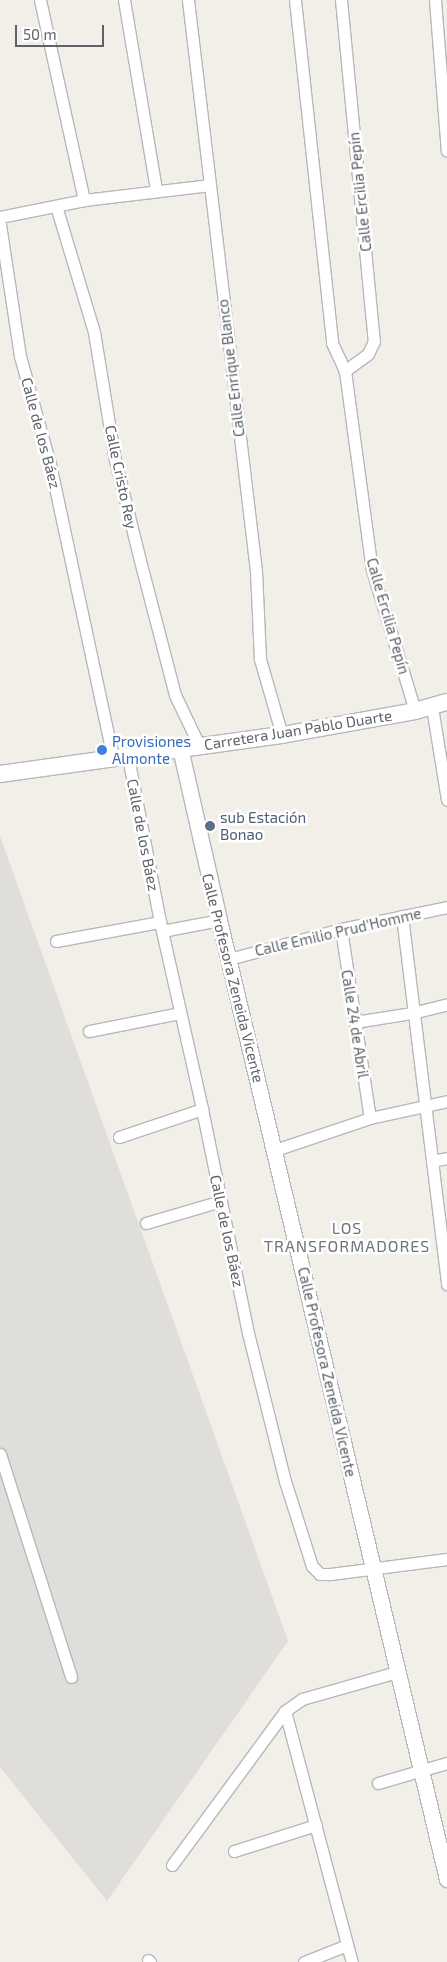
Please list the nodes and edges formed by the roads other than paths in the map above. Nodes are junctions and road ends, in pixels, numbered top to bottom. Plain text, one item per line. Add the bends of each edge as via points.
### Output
1 (40, 0) edge
2 (124, 0) edge
3 (188, 0) edge
4 (295, 0) edge
5 (340, 0) edge
6 (436, 0) edge
7 (447, 151) edge
8 (210, 184) junction
9 (156, 190) junction
10 (84, 200) junction
11 (56, 206) junction
12 (0, 217) edge
13 (0, 224) edge
14 (345, 372) junction
15 (440, 705) edge
16 (415, 711) junction
17 (282, 735) junction
18 (199, 745) junction
19 (180, 748) junction
20 (121, 758) junction
21 (0, 772) edge
22 (446, 792) edge
23 (447, 907) edge
24 (402, 916) junction
25 (219, 920) junction
26 (161, 927) junction
27 (341, 929) junction
28 (56, 941) dead end
29 (228, 959) junction
30 (447, 1004) edge
31 (180, 1013) junction
32 (412, 1013) junction
33 (354, 1022) junction
34 (88, 1031) dead end
35 (447, 1101) edge
36 (424, 1106) junction
37 (202, 1109) junction
38 (370, 1118) junction
39 (119, 1137) dead end
40 (275, 1150) junction
41 (447, 1158) edge
42 (432, 1161) junction
43 (221, 1201) junction
44 (146, 1223) dead end
45 (447, 1278) edge
46 (0, 1454) edge
47 (447, 1559) edge
48 (374, 1570) junction
49 (397, 1672) junction
50 (71, 1677) dead end
51 (285, 1711) junction
52 (447, 1763) edge
53 (420, 1770) junction
54 (378, 1783) dead end
55 (316, 1825) junction
56 (234, 1851) dead end
57 (172, 1865) dead end
58 (447, 1879) edge
59 (347, 1945) junction
60 (304, 1962) edge
61 (352, 1962) edge

1 - 10 street
2 - 9 street
3 - 8 street, Calle Enrique Blanco
4 - 14 street, Calle Ercilia Pepín via 332,344
5 - 14 street, Calle Ercilia Pepín via 374,341 368,354
6 - 7 street
8 - 9 street
8 - 17 street, Calle Enrique Blanco via 256,571 260,659
9 - 10 street
10 - 11 street
11 - 12 street
11 - 18 street, Calle Cristo Rey via 94,332 115,460 143,572 176,695
13 - 20 street, Calle de los Báez via 20,356 50,464
14 - 16 street, Calle Ercilia Pepín via 372,570
15 - 16 main road, Carretera Juan Pablo Duarte
15 - 22 street
16 - 17 main road, Carretera Juan Pablo Duarte
17 - 18 main road, Carretera Juan Pablo Duarte
18 - 19 main road, Carretera Juan Pablo Duarte
19 - 20 main road, Carretera Juan Pablo Duarte
19 - 25 street, Calle Profesora Zeneida Vicente
20 - 21 main road, Carretera Juan Pablo Duarte
20 - 26 street, Calle de los Báez
23 - 24 street, Calle Emilio Prud'Homme
24 - 27 street, Calle Emilio Prud'Homme
24 - 32 street
25 - 26 street
25 - 29 street, Calle Profesora Zeneida Vicente
26 - 28 street
26 - 31 street, Calle de los Báez
27 - 29 street, Calle Emilio Prud'Homme
27 - 33 street, Calle 24 de Abril
29 - 40 street, Calle Profesora Zeneida Vicente
30 - 32 street
31 - 34 street
31 - 37 street, Calle de los Báez
32 - 33 street
32 - 36 street
33 - 38 street, Calle 24 de Abril
35 - 36 street
36 - 38 street
36 - 42 street
37 - 39 street
37 - 43 street, Calle de los Báez
38 - 40 street
40 - 48 street, Calle Profesora Zeneida Vicente
41 - 42 street
42 - 45 street
43 - 44 street
43 - 48 street, Calle de los Báez via 285,1481 312,1566 320,1574
46 - 50 street
47 - 48 street, Calle de los Báez
48 - 49 street, Calle Profesora Zeneida Vicente
49 - 51 street via 302,1699
49 - 53 street, Calle Profesora Zeneida Vicente
51 - 55 street
51 - 57 street
52 - 53 street
53 - 54 street
53 - 58 street, Calle Profesora Zeneida Vicente
55 - 56 street
55 - 59 street
59 - 60 street
59 - 61 street

